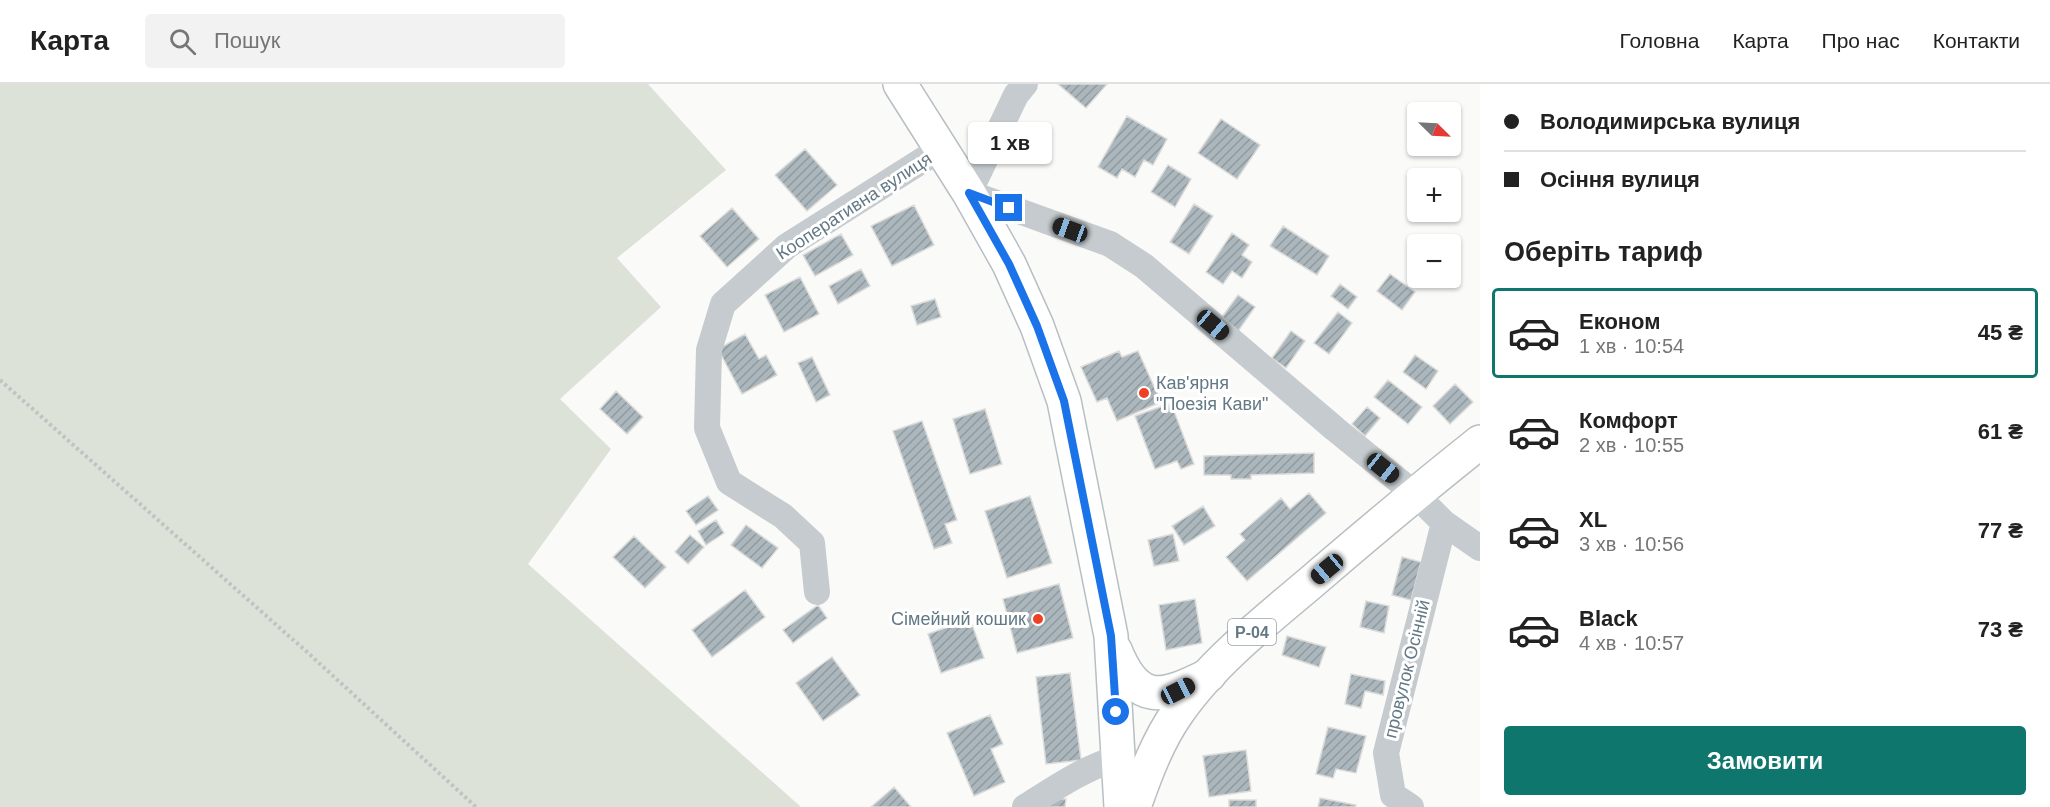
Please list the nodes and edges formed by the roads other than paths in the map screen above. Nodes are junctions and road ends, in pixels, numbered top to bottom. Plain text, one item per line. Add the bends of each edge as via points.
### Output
1 (900, 84) edge
2 (1025, 84) edge
3 (942, 148) junction
4 (969, 193) junction
5 (1480, 442) edge
6 (1415, 494) junction
7 (1444, 523) junction
8 (1480, 548) edge
9 (817, 592) dead end
10 (1112, 643) junction
11 (1209, 675) junction
12 (1118, 758) junction
13 (1025, 807) edge
14 (1121, 807) edge
15 (1134, 807) edge
16 (1411, 807) edge

1 - 3 street
2 - 4 street
3 - 4 street
3 - 9 street, Кооперативна вулиця via 787,246 723,304 709,350 706,428 729,482 783,516 812,543
4 - 6 street via 1110,244 1143,266
4 - 10 street via 1009,264 1064,401
5 - 6 street, Р-04
6 - 7 street
6 - 11 street, Р-04 via 1256,629
7 - 8 street
7 - 16 street, провулок Осінній via 1386,753 1393,795
10 - 11 street via 1137,687 1157,694 1178,691
10 - 12 street
11 - 15 street, Р-04 via 1177,712 1147,769
12 - 13 street via 1065,781
12 - 14 street

